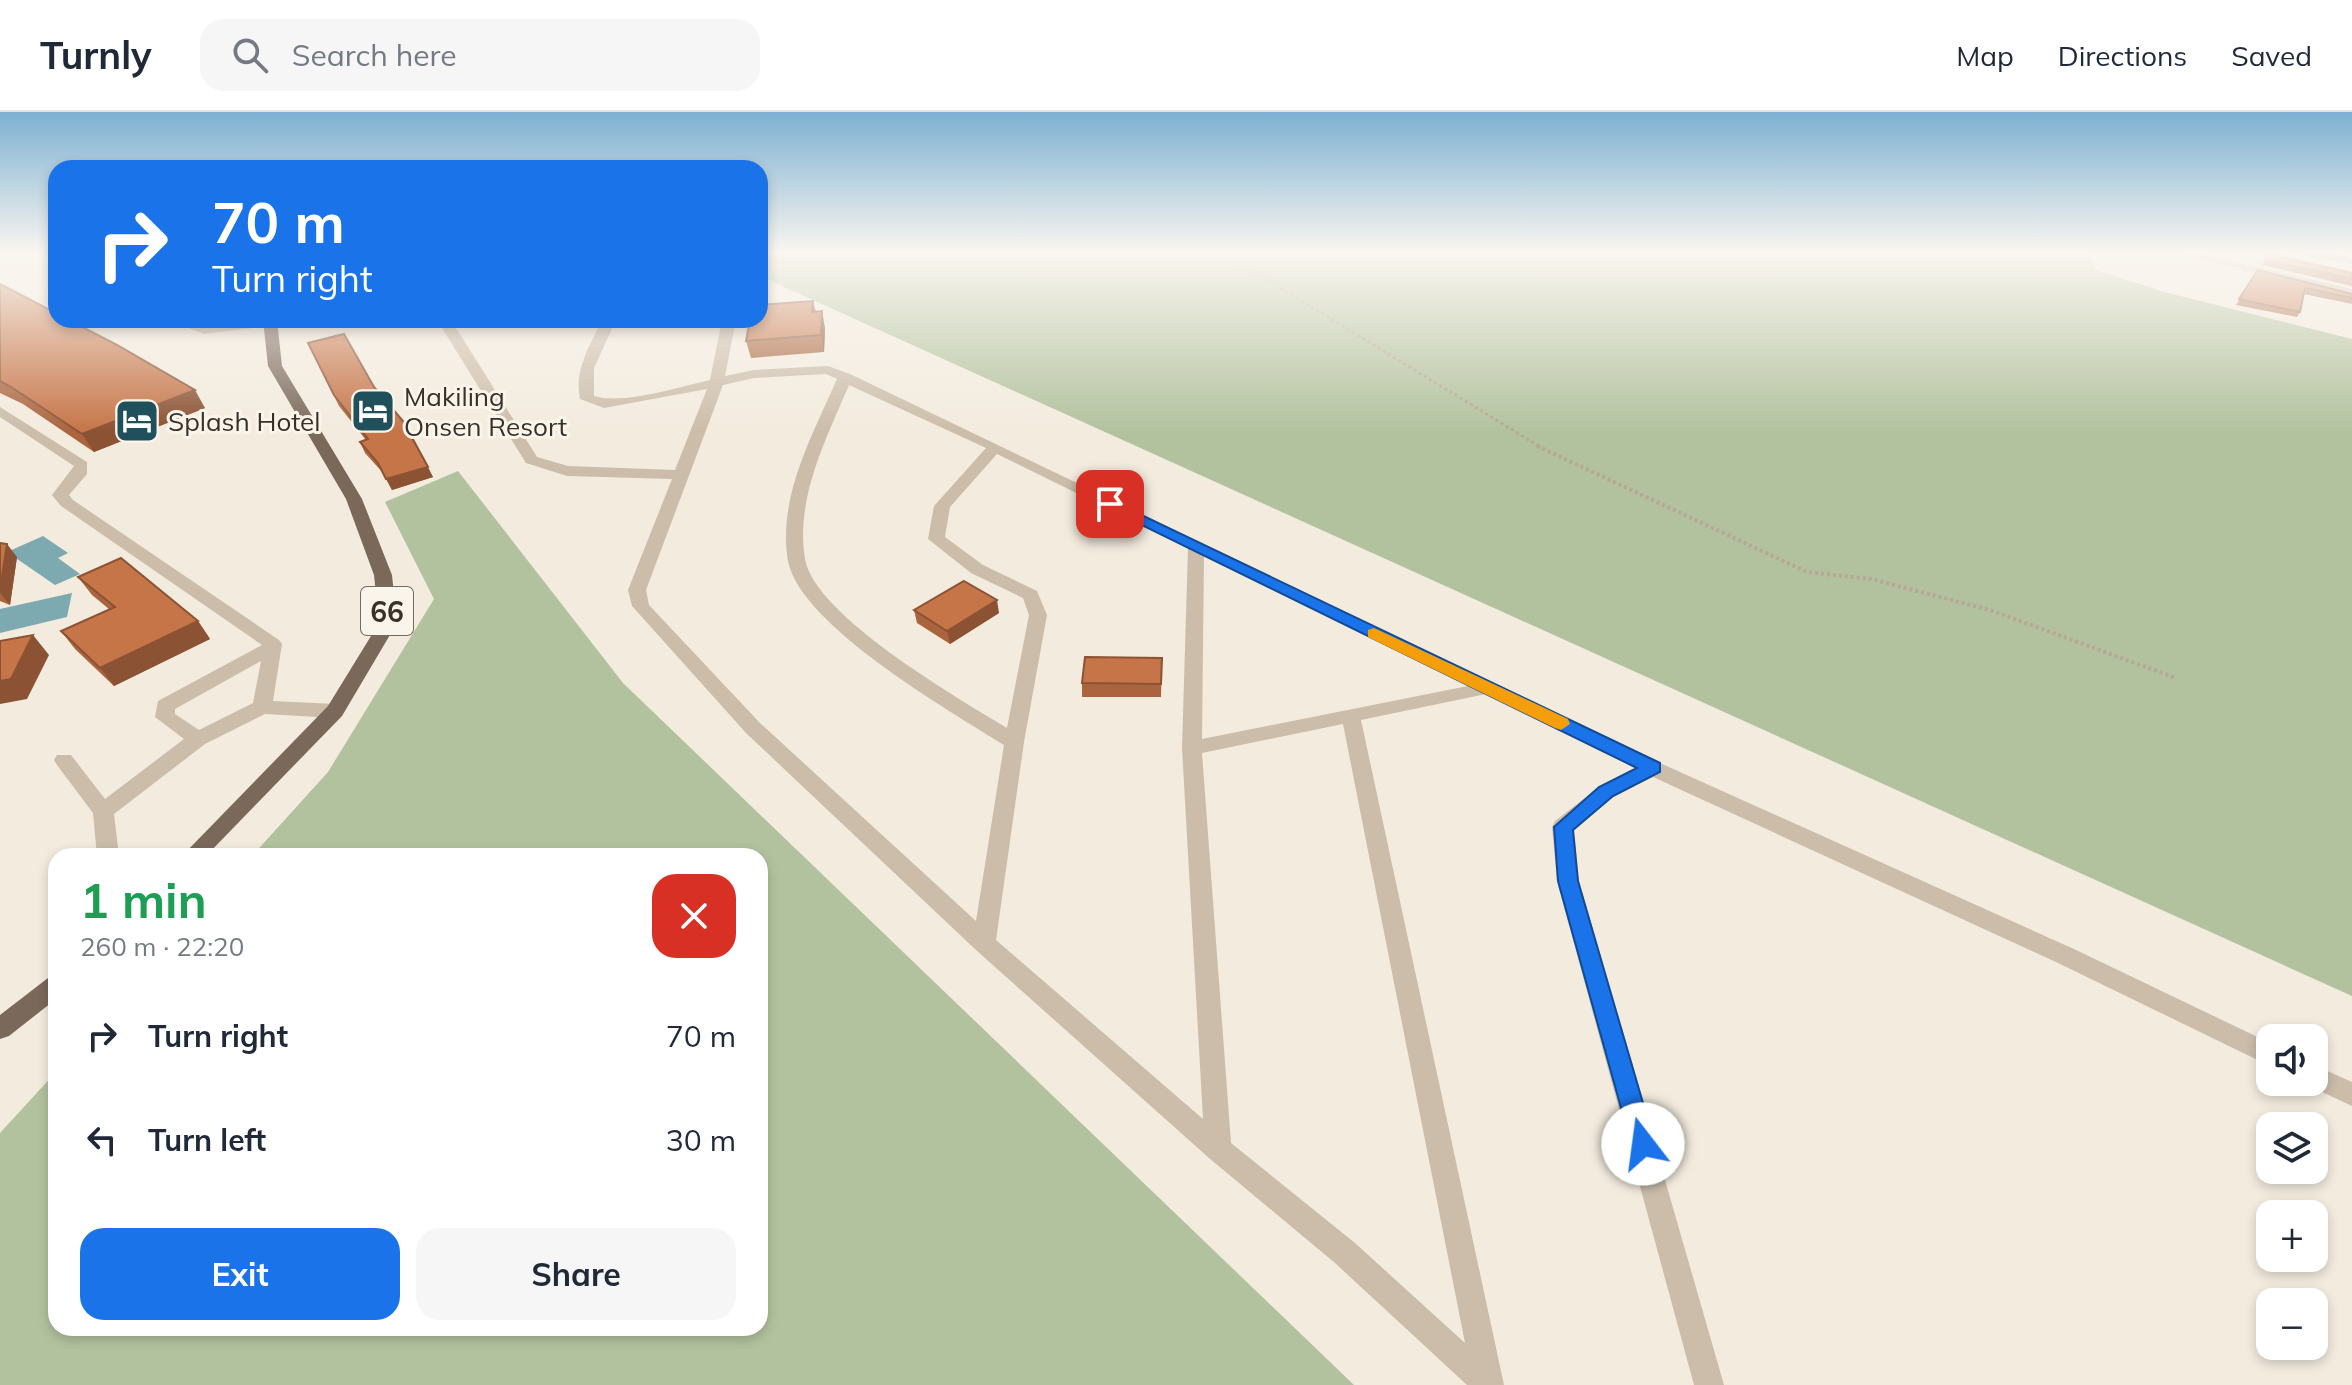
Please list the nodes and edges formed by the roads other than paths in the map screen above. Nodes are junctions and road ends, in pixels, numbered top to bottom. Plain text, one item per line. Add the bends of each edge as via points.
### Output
1 (198, 328) edge
2 (219, 328) edge
3 (271, 328) edge
4 (449, 328) edge
5 (605, 328) edge
6 (727, 328) edge
7 (845, 377) junction
8 (716, 384) junction
9 (0, 411) edge
10 (995, 447) junction
11 (682, 475) junction
12 (1196, 547) junction
13 (272, 647) junction
14 (1487, 688) junction
15 (262, 707) junction
16 (335, 711) junction
17 (1351, 717) junction
18 (198, 739) junction
19 (1014, 742) junction
20 (1192, 748) junction
21 (64, 760) dead end
22 (1653, 768) junction
23 (103, 811) junction
24 (107, 848) edge
25 (201, 848) edge
26 (984, 943) junction
27 (48, 991) edge
28 (0, 1029) edge
29 (2256, 1048) edge
30 (2328, 1083) edge
31 (2352, 1095) edge
32 (1218, 1149) junction
33 (1489, 1385) edge
34 (1709, 1385) edge

1 - 2 street
3 - 16 main road, 66 via 275,366 354,499 383,575 388,623
4 - 11 street via 531,460 567,471
5 - 8 street via 589,361 587,399 604,404
6 - 8 street
7 - 8 street via 828,370 754,374
7 - 10 street
7 - 19 street via 797,509 797,565 814,594 861,640
8 - 11 street
9 - 13 street via 82,465 60,495 67,503 261,633
10 - 12 street
10 - 19 street via 942,506 936,539 977,569 1031,595 1038,615
11 - 26 street via 637,590 641,606 753,728
12 - 14 street
12 - 20 street
13 - 15 street
13 - 18 street via 165,706 165,717
14 - 17 street
14 - 22 street
15 - 16 street
15 - 18 street
16 - 25 main road, 66
17 - 20 street
17 - 33 street
18 - 23 street
19 - 26 street
20 - 32 street
21 - 23 street
22 - 29 street
22 - 34 street via 1606,792 1563,827 1568,881
23 - 24 street
26 - 32 street
27 - 28 main road
30 - 31 street
32 - 33 street via 1345,1253

